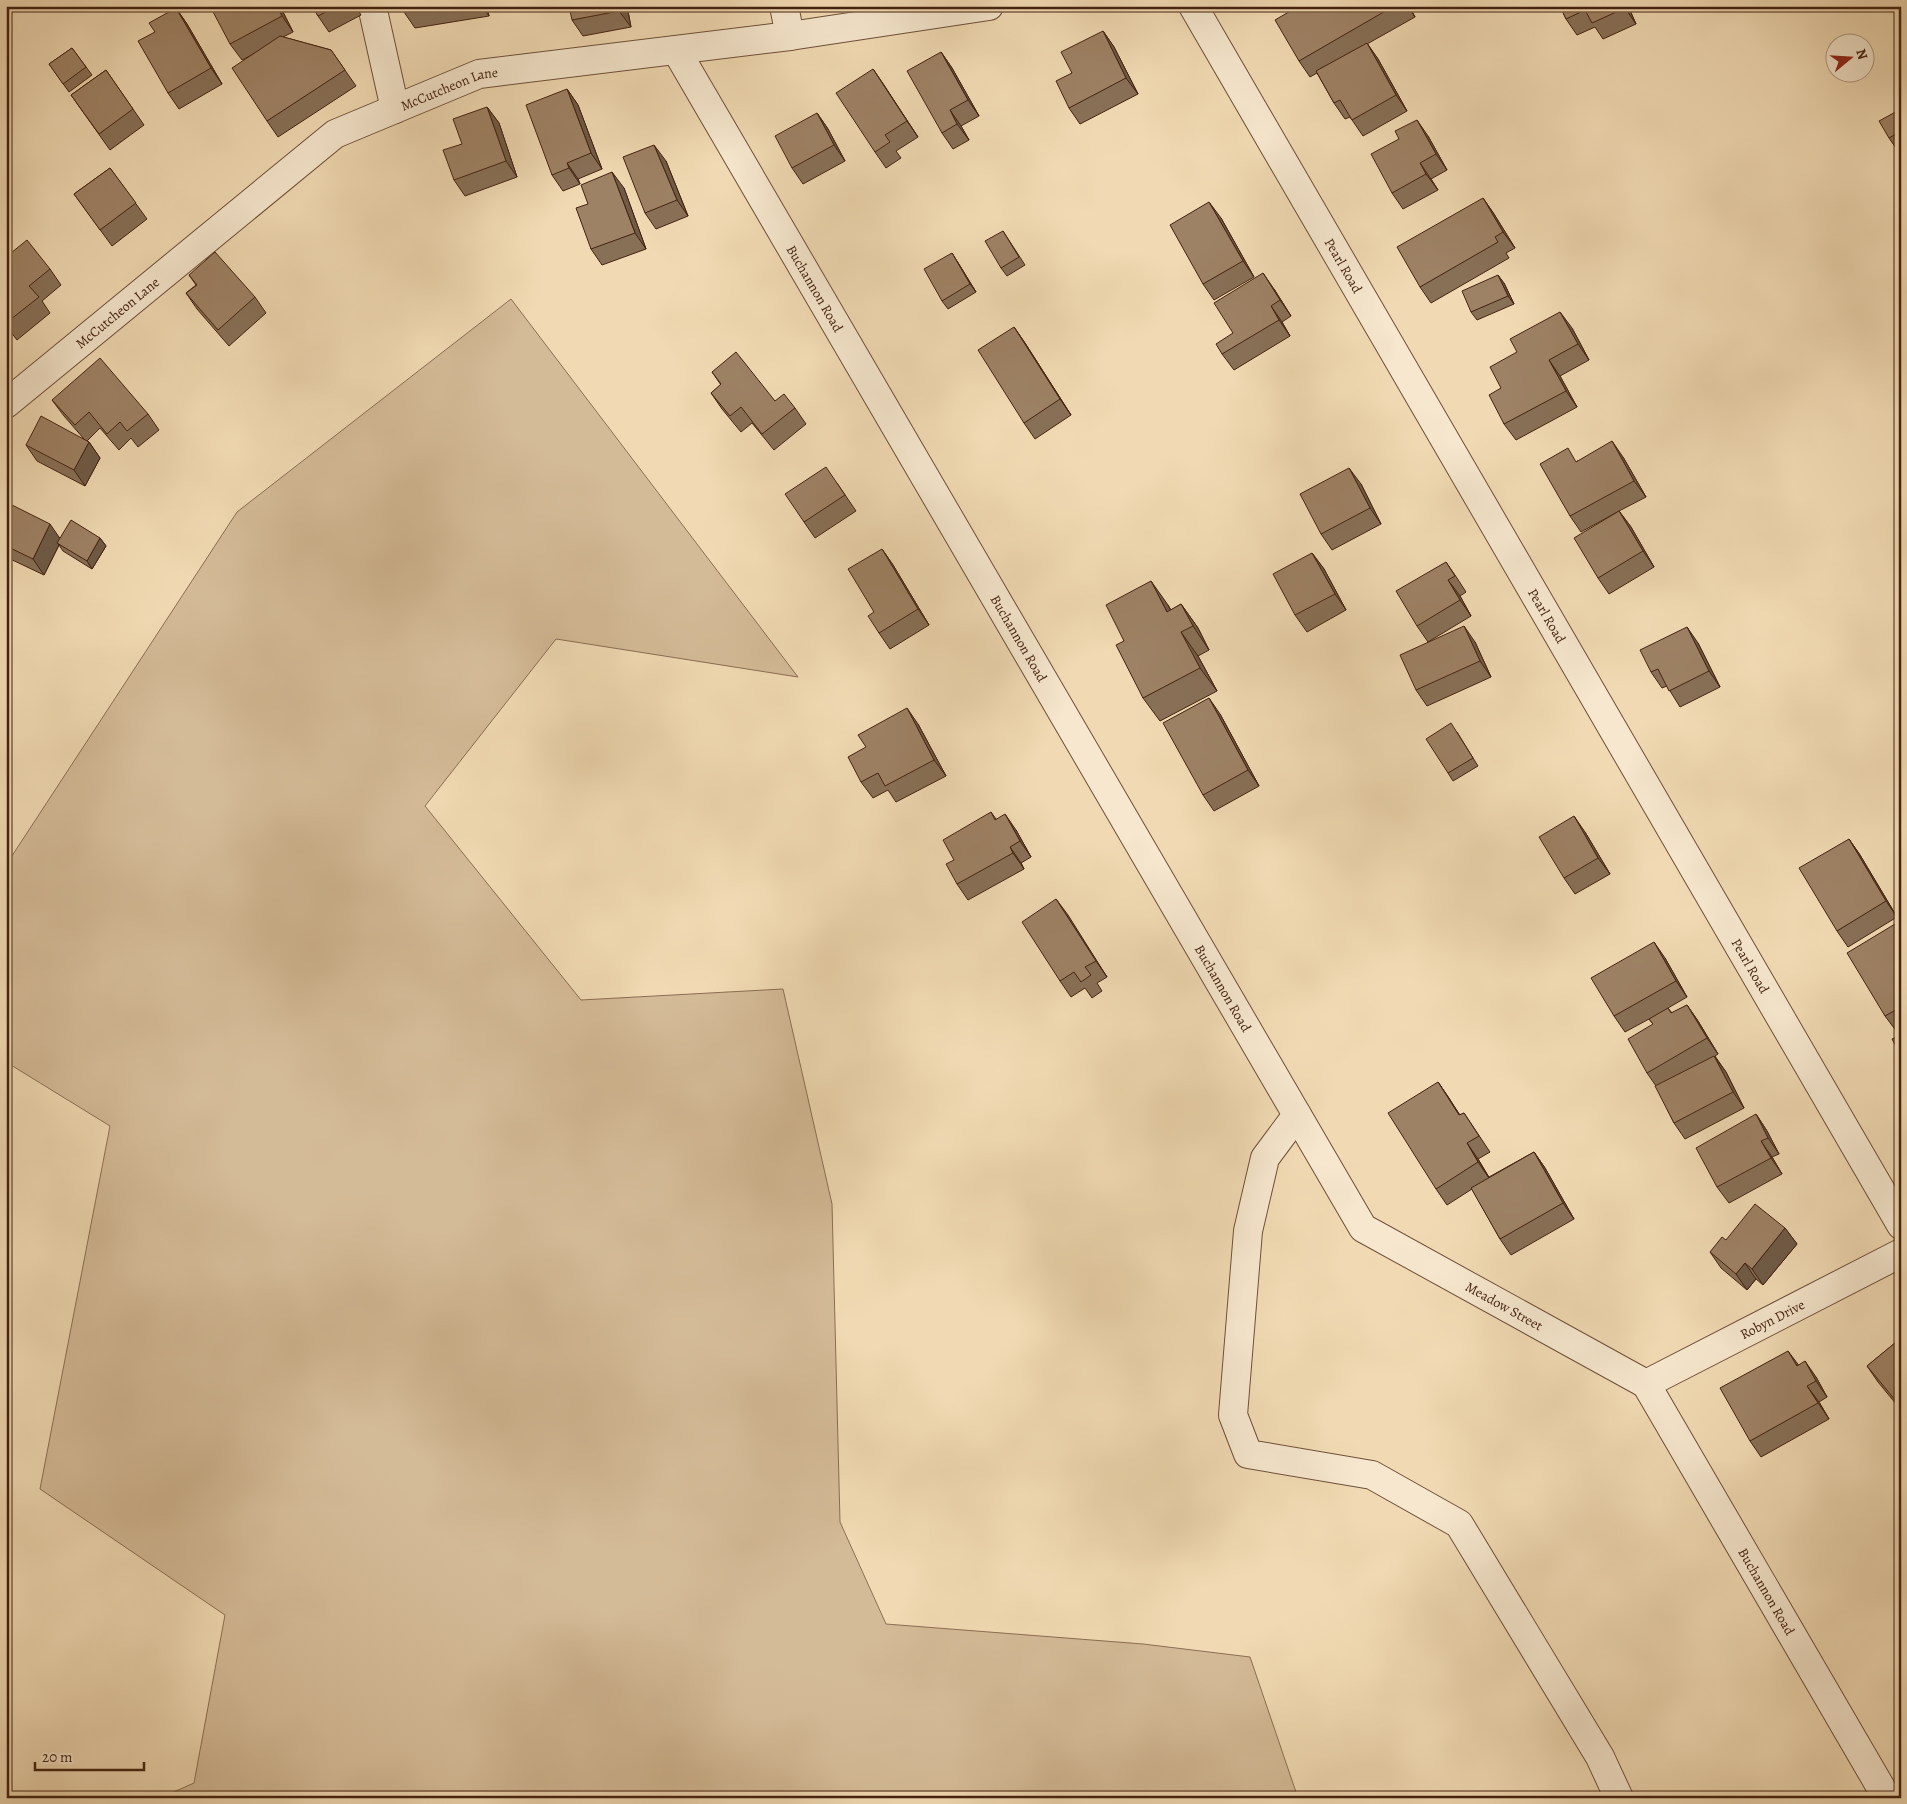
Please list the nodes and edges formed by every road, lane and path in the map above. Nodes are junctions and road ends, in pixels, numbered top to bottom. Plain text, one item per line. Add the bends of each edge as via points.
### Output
1 (372, 6) edge
2 (784, 6) edge
3 (989, 6) edge
4 (1193, 6) edge
5 (790, 36) junction
6 (676, 50) junction
7 (395, 109) junction
8 (6, 404) edge
9 (1297, 1115) junction
10 (1901, 1225) edge
11 (1363, 1228) joint
12 (1901, 1253) edge
13 (1646, 1384) junction
14 (1618, 1798) edge
15 (1887, 1798) edge

1 - 7 street
2 - 5 street
3 - 5 street, McCutcheon Lane
4 - 10 street, Pearl Road
5 - 6 street, McCutcheon Lane
6 - 7 street, McCutcheon Lane via 480,74
6 - 9 street, Buchannon Road
7 - 8 street, McCutcheon Lane via 335,134
9 - 11 street, Buchannon Road
9 - 14 street via 1265,1158 1248,1232 1233,1415 1248,1454 1372,1475 1459,1524 1595,1749
11 - 13 street, Meadow Street
12 - 13 street, Robyn Drive
13 - 15 street, Buchannon Road

